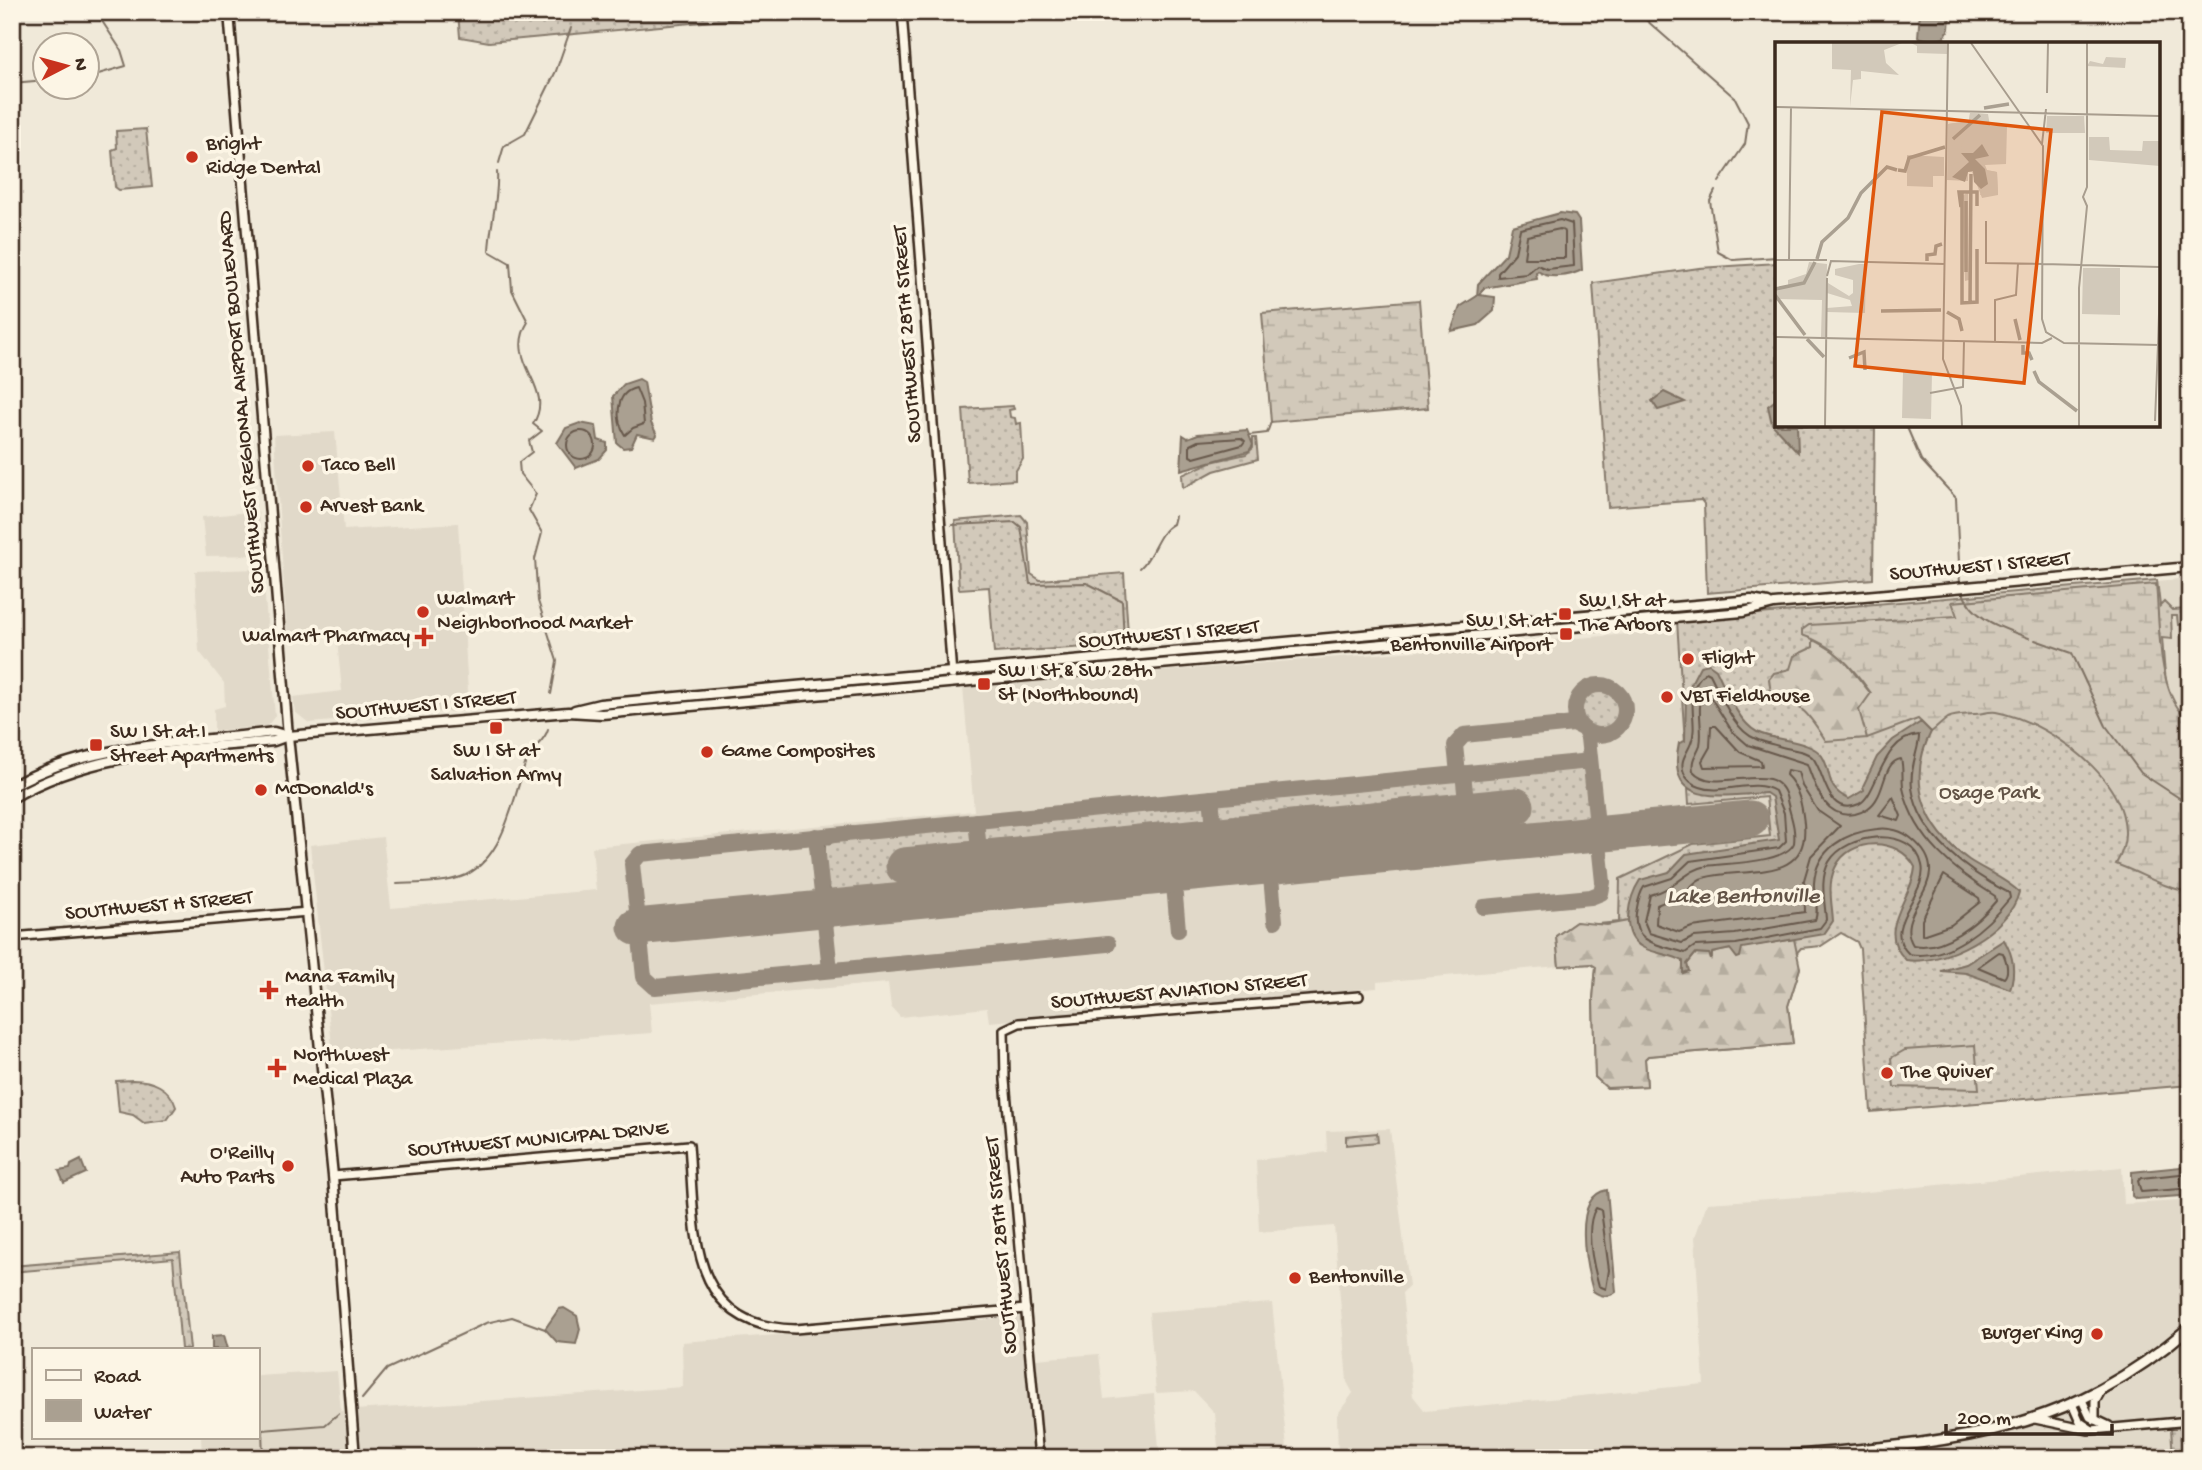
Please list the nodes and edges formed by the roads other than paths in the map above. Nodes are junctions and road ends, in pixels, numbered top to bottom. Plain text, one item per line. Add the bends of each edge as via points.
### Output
1 (229, 12) edge
2 (902, 12) edge
3 (2190, 567) edge
4 (952, 678) junction
5 (288, 736) junction
6 (12, 786) edge
7 (12, 798) edge
8 (308, 912) junction
9 (12, 937) edge
10 (1359, 996) dead end
11 (1003, 1030) joint
12 (333, 1176) junction
13 (1026, 1309) junction
14 (2190, 1326) edge
15 (2102, 1389) junction
16 (2082, 1400) junction
17 (2072, 1404) junction
18 (2035, 1419) junction
19 (2095, 1421) junction
20 (2190, 1422) edge
21 (2117, 1427) junction
22 (2092, 1430) junction
23 (355, 1458) edge
24 (1039, 1458) edge
25 (1766, 1458) edge

1 - 5 main road, SOUTHWEST REGIONAL AIRPORT BOULEVARD
2 - 4 street, SOUTHWEST 28TH STREET
3 - 4 main road, SOUTHWEST I STREET via 1774,604 1751,600
4 - 5 main road, SOUTHWEST I STREET via 602,715 568,712
5 - 6 main road, SOUTHWEST I STREET via 274,732 109,750 64,762
5 - 7 main road, SOUTHWEST I STREET via 91,764
5 - 8 main road, SOUTHWEST REGIONAL AIRPORT BOULEVARD
8 - 9 street, SOUTHWEST H STREET
8 - 12 main road, SOUTHWEST REGIONAL AIRPORT BOULEVARD
10 - 11 street, SOUTHWEST AVIATION STREET via 1019,1023
11 - 13 street, SOUTHWEST 28TH STREET
12 - 13 street, SOUTHWEST MUNICIPAL DRIVE via 690,1145 700,1263 716,1294 749,1321 795,1329
12 - 23 main road, SOUTHWEST REGIONAL AIRPORT BOULEVARD
13 - 24 street, SOUTHWEST 28TH STREET
14 - 15 main road via 2154,1357
15 - 16 main road
15 - 19 street via 2095,1401
16 - 17 main road
16 - 19 street
17 - 18 main road
17 - 22 street via 2080,1422
18 - 22 street
18 - 25 main road via 1953,1440
19 - 21 street
20 - 21 street
21 - 22 street

